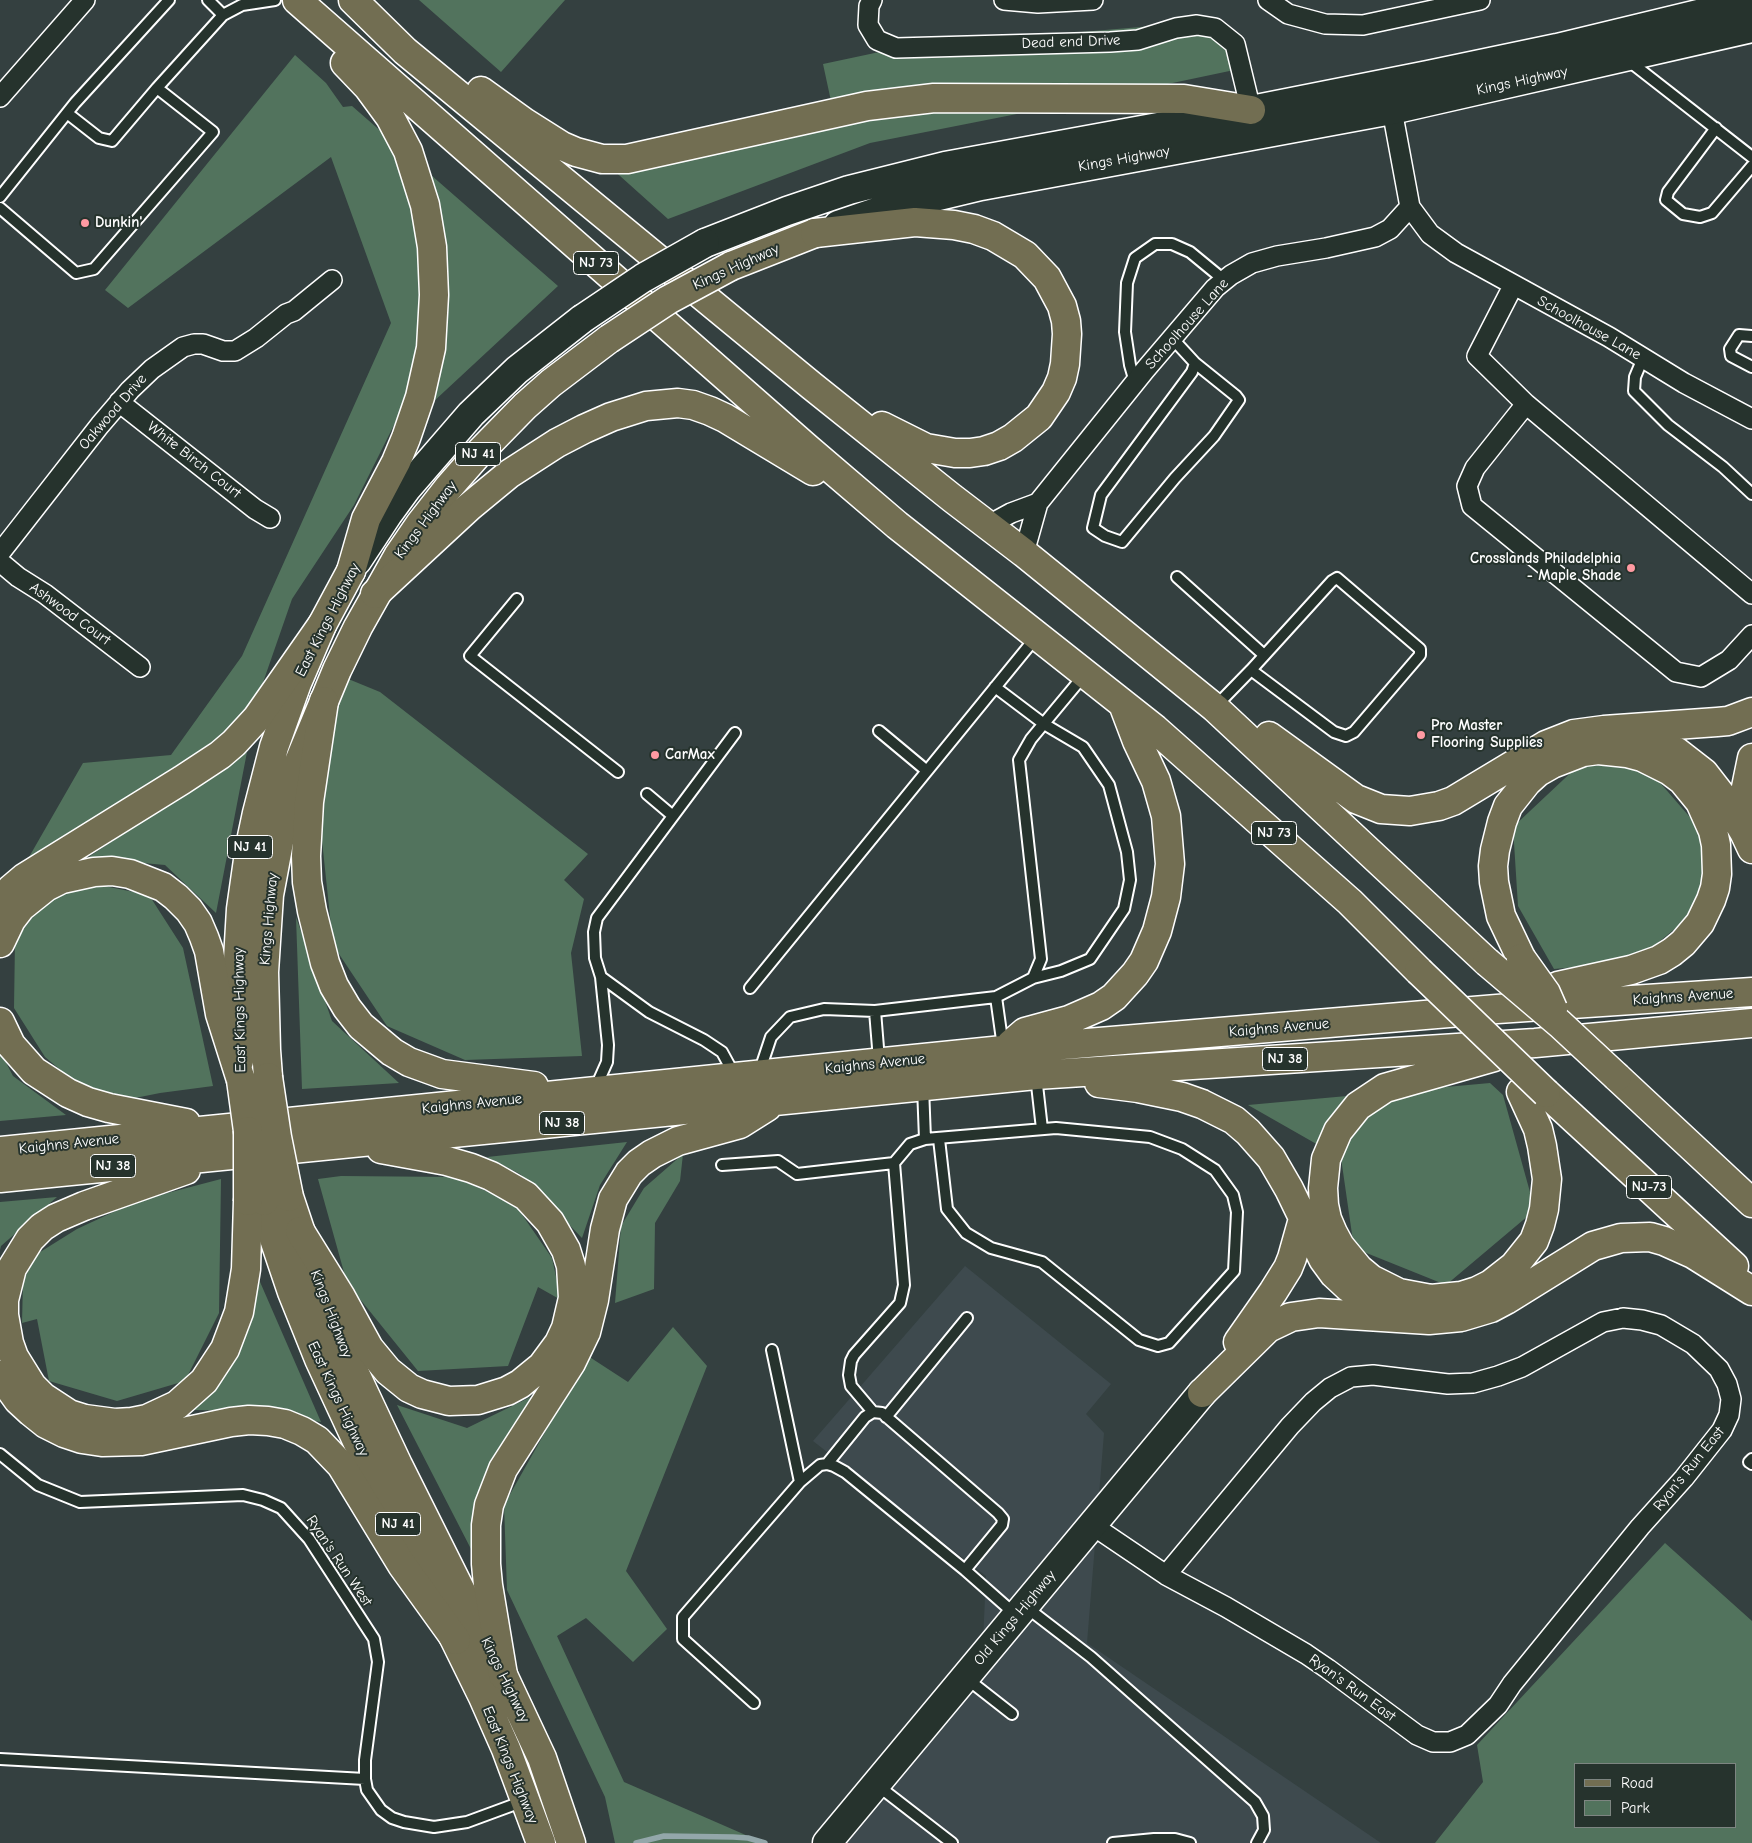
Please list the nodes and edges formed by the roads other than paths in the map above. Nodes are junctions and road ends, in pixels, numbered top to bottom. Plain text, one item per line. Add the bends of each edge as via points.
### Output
1 (85, 0) edge
2 (169, 0) edge
3 (208, 0) edge
4 (275, 0) edge
5 (297, 0) edge
6 (872, 0) edge
7 (1004, 0) edge
8 (1094, 0) edge
9 (1268, 0) edge
10 (1480, 0) edge
11 (1752, 1) edge
12 (360, 3) edge
13 (1707, 6) edge
14 (223, 16) junction
15 (1752, 28) edge
16 (1625, 58) junction
17 (157, 88) junction
18 (0, 97) edge
19 (1251, 110) junction
20 (1392, 110) junction
21 (67, 113) junction
22 (1716, 128) junction
23 (1752, 157) edge
24 (1752, 166) edge
25 (0, 197) edge
26 (1410, 207) junction
27 (0, 208) edge
28 (815, 233) junction
29 (332, 280) dead end
30 (1224, 280) junction
31 (1513, 286) junction
32 (582, 319) joint
33 (1752, 336) edge
34 (1172, 338) junction
35 (1643, 358) junction
36 (1195, 364) junction
37 (1752, 367) edge
38 (1135, 382) junction
39 (812, 386) junction
40 (119, 402) junction
41 (1526, 404) junction
42 (1752, 419) edge
43 (1752, 494) edge
44 (1038, 503) junction
45 (270, 518) dead end
46 (897, 525) junction
47 (989, 525) junction
48 (0, 553) edge
49 (1024, 553) junction
50 (0, 562) edge
51 (351, 571) junction
52 (1177, 577) dead end
53 (376, 594) junction
54 (1752, 594) edge
55 (516, 599) dead end
56 (322, 625) junction
57 (1037, 635) junction
58 (1752, 635) edge
59 (1264, 655) junction
60 (140, 667) dead end
61 (1251, 670) junction
62 (1085, 673) junction
63 (995, 687) junction
64 (324, 701) junction
65 (1123, 702) junction
66 (1214, 708) junction
67 (1752, 712) edge
68 (1044, 724) junction
69 (1620, 728) junction
70 (879, 731) dead end
71 (736, 733) dead end
72 (1752, 758) edge
73 (927, 771) junction
74 (618, 772) dead end
75 (646, 794) dead end
76 (674, 816) junction
77 (1748, 841) edge
78 (0, 902) edge
79 (0, 943) edge
80 (601, 976) junction
81 (1033, 978) junction
82 (750, 988) dead end
83 (1752, 992) edge
84 (996, 997) junction
85 (1497, 1009) junction
86 (875, 1011) junction
87 (0, 1022) edge
88 (1752, 1023) edge
89 (1560, 1024) junction
90 (1535, 1042) junction
91 (1003, 1050) junction
92 (879, 1063) junction
93 (1036, 1075) junction
94 (747, 1076) junction
95 (241, 1080) junction
96 (923, 1086) junction
97 (589, 1092) junction
98 (1533, 1092) junction
99 (776, 1102) junction
100 (217, 1129) junction
101 (1042, 1129) junction
102 (925, 1139) junction
103 (939, 1139) junction
104 (347, 1143) junction
105 (0, 1151) edge
106 (227, 1155) junction
107 (894, 1163) junction
108 (722, 1165) dead end
109 (0, 1178) edge
110 (267, 1200) junction
111 (1752, 1203) edge
112 (1303, 1219) junction
113 (300, 1231) junction
114 (1752, 1282) edge
115 (1752, 1291) edge
116 (967, 1318) dead end
117 (1412, 1319) junction
118 (772, 1350) dead end
119 (0, 1375) edge
120 (1202, 1393) junction
121 (873, 1412) junction
122 (886, 1417) junction
123 (0, 1454) edge
124 (1752, 1459) edge
125 (827, 1464) junction
126 (1752, 1464) edge
127 (800, 1482) junction
128 (1092, 1525) junction
129 (965, 1570) junction
130 (1166, 1575) junction
131 (1021, 1611) junction
132 (456, 1640) junction
133 (503, 1675) junction
134 (966, 1677) junction
135 (754, 1703) dead end
136 (1012, 1714) dead end
137 (0, 1759) edge
138 (365, 1779) junction
139 (876, 1784) junction
140 (526, 1800) junction
141 (541, 1843) edge
142 (571, 1843) edge
143 (828, 1843) edge
144 (952, 1843) edge
145 (1113, 1843) edge
146 (1190, 1843) edge
147 (1257, 1843) edge

1 - 18 street
2 - 21 lane
3 - 14 lane
4 - 14 lane via 242,5
4 - 51 main road via 341,59 368,87 390,117 415,169 429,226 434,271 434,320 426,373 406,438 366,519
5 - 46 main road, NJ 73
6 - 19 street, Dead end Drive via 868,25 877,40 896,48 1110,42 1138,40 1197,25 1215,28 1235,44
7 - 8 street via 1038,3
9 - 10 street via 1288,14 1325,24 1363,25
11 - 13 main road, Kings Highway / NJ 41
12 - 19 main road via 413,38 546,137 576,152 602,159 627,159 867,106 934,98 1184,99
12 - 39 main road, NJ 73 via 405,51
13 - 19 main road, Kings Highway / NJ 41 via 1548,50
14 - 17 lane
15 - 16 main road, Kings Highway / NJ 41
16 - 20 main road, Kings Highway / NJ 41
16 - 22 lane
17 - 21 lane via 112,141 99,138
17 - 27 lane via 213,132 94,269 76,273
19 - 32 main road, Kings Highway / NJ 41, bridge via 978,159 848,190 705,244 643,278
20 - 26 street, Schoolhouse Lane
20 - 28 main road, Kings Highway / NJ 41 via 981,186 885,208
21 - 25 lane
22 - 23 lane
22 - 24 lane via 1668,192 1666,200 1683,214 1700,217 1712,213
26 - 30 street, Schoolhouse Lane via 1390,229 1375,237 1252,263
26 - 31 street, Schoolhouse Lane via 1430,234
28 - 39 main road via 915,222 954,225 994,236 1025,254 1048,278 1066,321 1067,349 1062,378 1039,417 999,446 970,453 926,448
28 - 53 main road, Kings Highway / NJ 41, bridge via 731,266 668,300 551,383 476,455 420,524
29 - 40 street, Oakwood Drive via 294,311 235,351 223,351 203,344 183,347 152,368
30 - 34 street, Schoolhouse Lane
30 - 38 lane via 1190,252 1172,244 1155,244 1135,258 1127,283 1125,332
31 - 35 street, Schoolhouse Lane
31 - 41 street via 1477,356
32 - 51 main road, East Kings Highway / NJ 41 via 524,365 471,414 407,488
33 - 37 lane via 1738,335 1730,350 1731,356
34 - 36 lane
34 - 38 street, Schoolhouse Lane
35 - 42 street, Schoolhouse Lane via 1684,384
35 - 43 lane via 1635,377 1634,391 1668,425
36 - 36 lane via 1102,495 1093,528 1105,536 1122,542 1214,436 1239,400
38 - 44 street, Schoolhouse Lane
39 - 47 main road, NJ 73
40 - 45 street, White Birch Court
40 - 48 street, Oakwood Drive
41 - 54 street
41 - 58 street via 1475,468 1467,486 1472,506 1676,672 1701,678 1729,660
44 - 47 street
44 - 49 street, Schoolhouse Lane
46 - 53 main road via 725,418 693,405 663,403 631,410 584,429 509,474
46 - 57 main road, NJ 73
47 - 49 main road, NJ 73
49 - 66 main road, NJ 73
50 - 60 street, Ashwood Court
51 - 56 main road, East Kings Highway / NJ 41
52 - 59 lane
53 - 64 main road, Kings Highway / NJ 41
55 - 74 lane via 470,656
56 - 78 main road via 257,718 234,744 24,878
56 - 95 main road, East Kings Highway / NJ 41 via 274,747 250,846 241,909 237,976
57 - 62 main road, NJ 73
57 - 63 lane
59 - 61 lane
59 - 61 lane via 1337,578 1420,649 1420,655 1354,732 1346,736 1334,732
61 - 66 lane
62 - 65 main road, NJ 73
62 - 68 lane
63 - 68 lane
63 - 73 lane
64 - 97 main road via 309,802 307,882 325,963 347,1008 360,1026 382,1044 409,1062 425,1068 459,1077
64 - 110 main road, Kings Highway / NJ 41, bridge via 296,769 269,895 264,972 266,1050 277,1137
65 - 91 main road via 1156,781 1166,816 1170,872 1157,931 1144,961 1114,996 1101,1006 1069,1020 1025,1032
65 - 98 main road, NJ 73, bridge via 1350,902 1486,1036
66 - 69 main road via 1257,727 1356,799 1396,812 1424,810 1454,801 1560,739
66 - 89 main road, NJ 73, bridge via 1488,962
67 - 69 main road via 1728,721
68 - 81 lane via 1019,760 1041,959
68 - 81 lane via 1083,747 1109,785 1127,852 1130,880 1124,909 1090,959 1061,972
69 - 77 main road via 1660,743 1690,760 1716,786
70 - 73 lane
71 - 76 lane
72 - 77 main road via 1744,797
73 - 82 lane
75 - 76 lane
76 - 80 lane via 597,918 595,958
79 - 95 main road via 21,907 62,879 112,872 130,874 163,887 189,910 204,937 220,1014
80 - 94 lane via 649,1012 722,1052
80 - 97 lane via 607,1062
81 - 84 lane
83 - 85 main road, Kaighns Avenue / NJ 38
84 - 86 lane
84 - 91 lane
85 - 89 main road, bridge via 1558,986 1646,965 1672,952 1700,923 1712,900 1717,874 1713,831 1708,816 1682,780 1642,757 1598,750 1552,764 1522,788 1508,806 1502,822 1493,866 1501,916 1522,958 1546,993
85 - 91 main road, Kaighns Avenue / NJ 38
86 - 92 lane
86 - 94 lane via 824,1009 790,1016 771,1037
87 - 100 main road via 11,1045 34,1071 68,1093 109,1108
88 - 90 main road, Kaighns Avenue / NJ 38
89 - 111 main road, bridge
90 - 93 main road, Kaighns Avenue / NJ 38
90 - 98 main road via 1486,1060 1385,1088 1358,1106 1347,1118 1326,1159 1324,1196 1327,1219 1333,1233 1358,1269 1398,1293 1431,1299 1477,1291 1514,1266 1534,1241 1544,1209 1547,1179 1540,1137 1531,1111
91 - 92 main road, Kaighns Avenue / NJ 38
92 - 94 main road, Kaighns Avenue / NJ 38
93 - 96 main road, Kaighns Avenue / NJ 38
93 - 101 lane
93 - 112 main road via 1161,1092 1182,1097 1234,1120 1271,1158
94 - 97 main road, Kaighns Avenue / NJ 38
95 - 110 main road, East Kings Highway / NJ 41, bridge via 248,1131
96 - 99 main road, Kaighns Avenue / NJ 38
96 - 102 lane
97 - 100 main road, Kaighns Avenue / NJ 38
98 - 114 main road, NJ-73
99 - 104 main road, Kaighns Avenue / NJ 38
99 - 133 main road via 740,1124 678,1141 658,1150 639,1162 613,1199 604,1229 591,1315 583,1339 502,1469 489,1505 488,1585
100 - 105 main road, Kaighns Avenue / NJ 38
101 - 103 lane
101 - 103 lane via 1150,1137 1182,1149 1214,1170 1233,1195 1236,1212 1234,1272 1170,1342 1158,1346 1139,1340 1042,1262 991,1248 966,1233 947,1209
102 - 103 lane
102 - 107 lane via 910,1144
104 - 106 main road, Kaighns Avenue / NJ 38
104 - 113 main road via 471,1168 526,1196 559,1235 571,1266 573,1298 560,1343 532,1376 507,1392 464,1401 422,1394 398,1381 378,1359
106 - 109 main road, Kaighns Avenue / NJ 38
106 - 110 main road via 70,1212 42,1227 30,1239 12,1268 4,1300 4,1315 8,1342 32,1386 69,1414 115,1423 154,1416 177,1405 204,1381 225,1349 239,1312 246,1269
107 - 108 lane via 797,1174 778,1161
107 - 121 lane via 904,1285 900,1303 854,1355 848,1375 851,1386
110 - 113 main road, Kings Highway / NJ 41
110 - 132 main road, East Kings Highway / NJ 41 via 271,1230 319,1359
112 - 117 main road via 1323,1259 1348,1287 1377,1306
112 - 120 main road via 1292,1258 1281,1280
113 - 133 main road, Kings Highway / NJ 41 via 350,1363
115 - 117 main road via 1679,1247 1650,1237 1627,1237 1593,1246 1491,1308 1445,1320
116 - 122 lane
117 - 120 main road via 1320,1313 1292,1317 1268,1328
118 - 127 lane
119 - 132 main road via 18,1400 46,1424 92,1441 141,1441 249,1420 285,1424 302,1430 342,1465 402,1565
120 - 128 main road, Old Kings Highway
121 - 122 lane
121 - 125 lane via 865,1417
122 - 129 lane via 1003,1519 1002,1525
123 - 138 lane, Ryan's Run West via 38,1485 80,1502 243,1495 281,1508 309,1539 374,1640 378,1662
124 - 126 lane via 1749,1462
125 - 127 lane
125 - 129 lane via 845,1472
127 - 135 lane via 683,1617 683,1639
128 - 130 street, Ryan's Run East
128 - 131 main road, Old Kings Highway
129 - 131 lane
130 - 130 street, Ryan's Run East via 1306,1654 1417,1735 1433,1742 1450,1742 1467,1735 1498,1706 1512,1684 1640,1527 1711,1445 1729,1415 1731,1399 1727,1384 1719,1369 1693,1344 1661,1325 1622,1318 1602,1322 1522,1367 1473,1383 1448,1384 1373,1375 1350,1377 1330,1388 1290,1426
131 - 134 main road, Old Kings Highway
131 - 147 lane via 1091,1657 1255,1802 1263,1816 1264,1830
132 - 140 main road, East Kings Highway / NJ 41
133 - 142 main road, Kings Highway / NJ 41 via 542,1758
134 - 136 lane
134 - 139 main road, Old Kings Highway
137 - 138 lane
138 - 140 lane, Ryan's Run West via 367,1790 381,1810 392,1818 426,1826 467,1822
139 - 143 main road, Old Kings Highway
139 - 144 lane
140 - 141 main road, East Kings Highway / NJ 41
145 - 146 lane via 1154,1839

